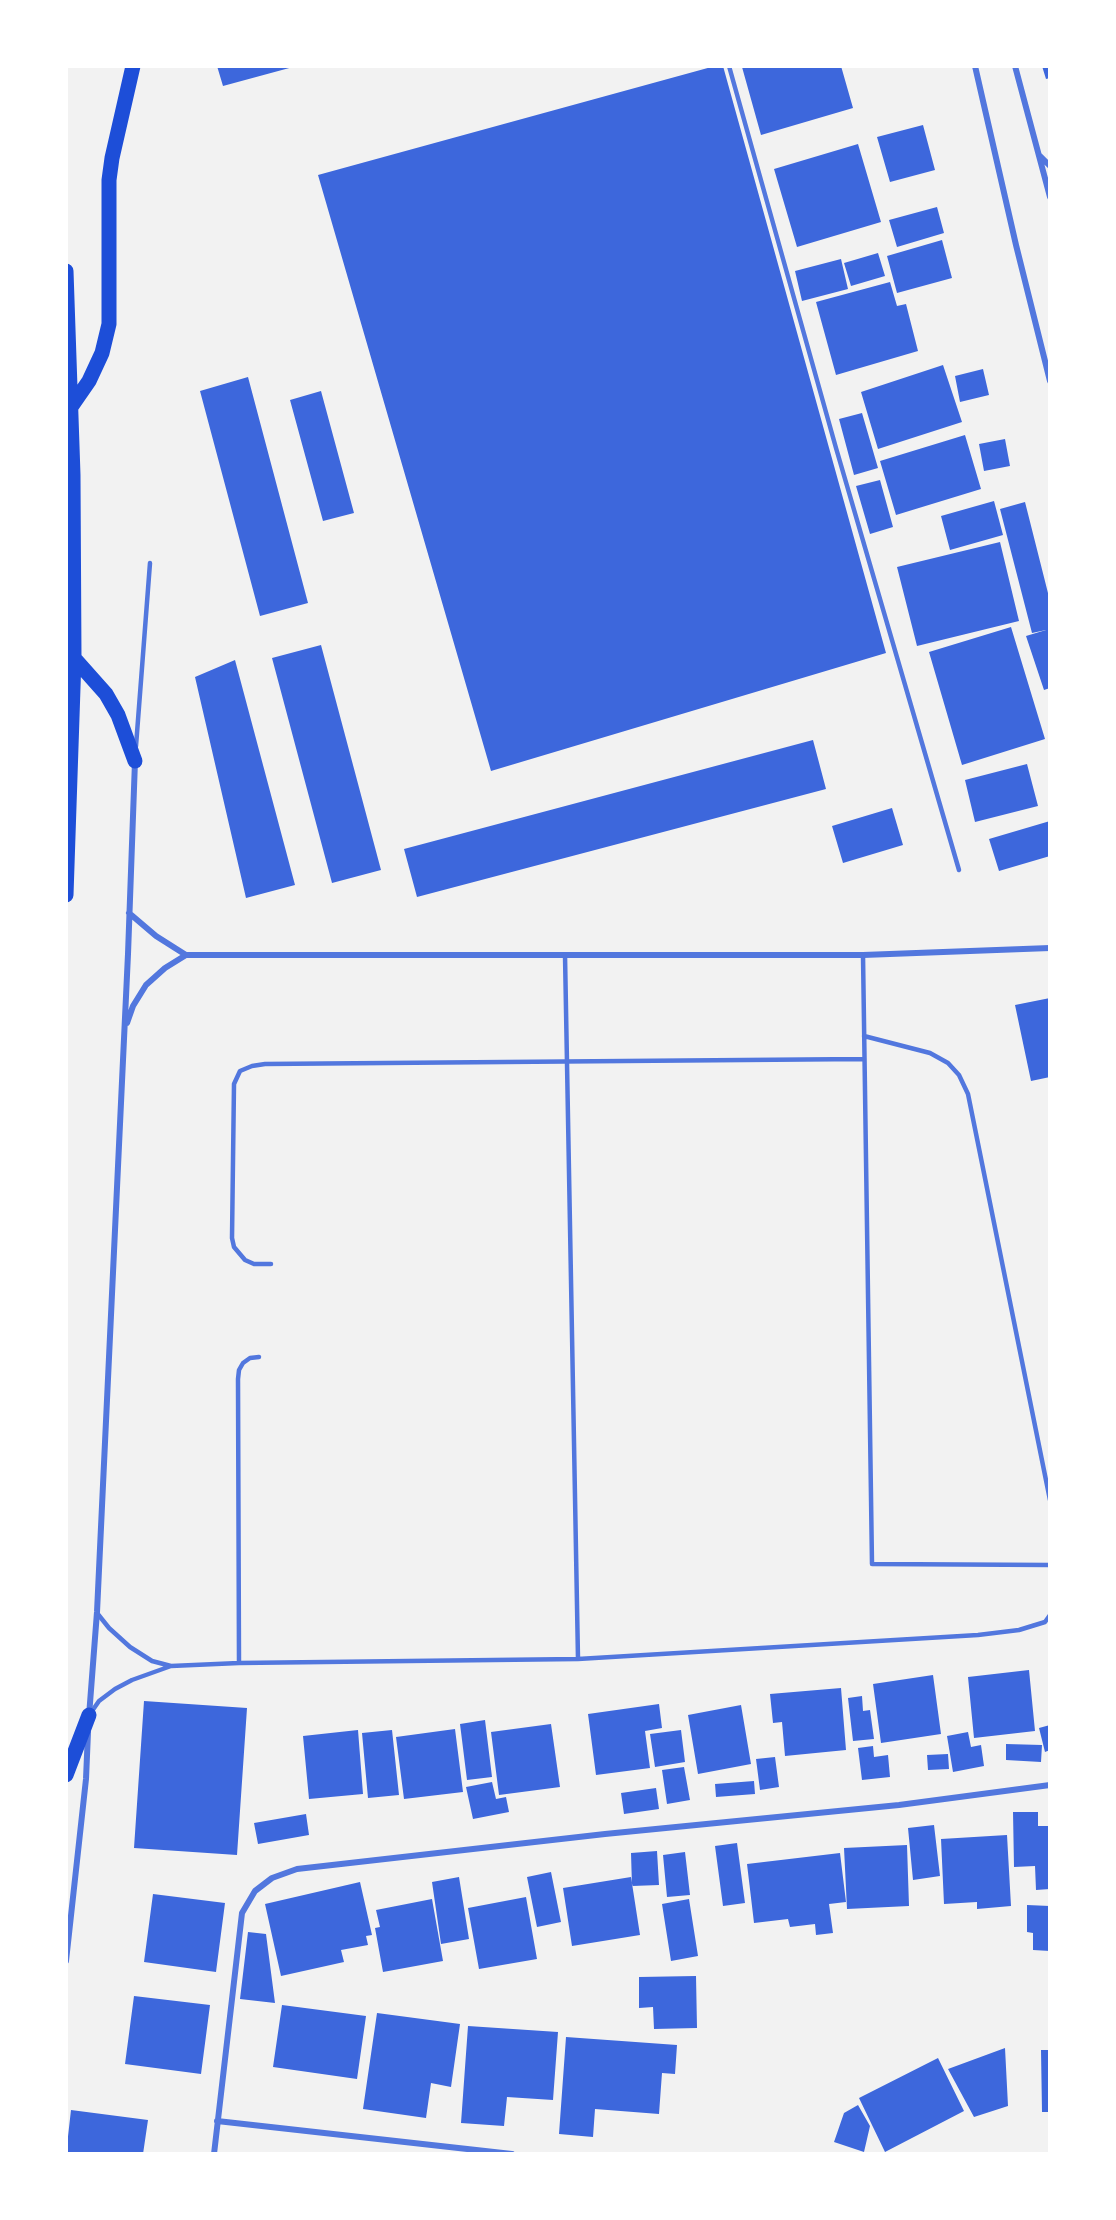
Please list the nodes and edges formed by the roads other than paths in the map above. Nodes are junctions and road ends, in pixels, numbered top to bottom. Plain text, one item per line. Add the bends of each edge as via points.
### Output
1 (133, 66) edge
2 (729, 66) edge
3 (975, 66) edge
4 (1015, 66) edge
5 (1038, 154) junction
6 (1050, 166) edge
7 (1050, 196) edge
8 (66, 271) edge
9 (1050, 381) edge
10 (71, 407) junction
11 (150, 563) dead end
12 (74, 658) junction
13 (135, 761) junction
14 (959, 870) dead end
15 (66, 895) edge
16 (129, 913) junction
17 (1050, 948) edge
18 (186, 955) junction
19 (565, 955) junction
20 (863, 955) junction
21 (124, 1029) junction
22 (864, 1036) junction
23 (864, 1059) junction
24 (567, 1061) junction
25 (271, 1264) dead end
26 (259, 1357) dead end
27 (1050, 1500) edge
28 (1050, 1564) edge
29 (97, 1612) junction
30 (1050, 1615) edge
31 (578, 1659) junction
32 (239, 1663) junction
33 (171, 1666) junction
34 (89, 1715) junction
35 (66, 1775) edge
36 (1050, 1785) edge
37 (66, 1961) edge
38 (218, 2121) junction
39 (214, 2154) edge
40 (512, 2154) edge

1 - 10 main road via 112,158 109,324 90,381
2 - 14 lane
3 - 9 street
4 - 5 street
5 - 6 street
5 - 7 street
8 - 10 main road
10 - 12 main road
11 - 13 lane
12 - 13 main road via 106,694
12 - 15 main road
13 - 16 street
16 - 18 street
16 - 21 street
17 - 20 street
18 - 19 street
18 - 21 street via 146,985
19 - 20 street
19 - 24 lane
20 - 22 lane
21 - 29 street
22 - 23 lane
22 - 27 lane via 930,1053 948,1063 968,1094
23 - 24 lane
23 - 28 lane via 872,1564
24 - 25 lane via 265,1064 240,1071 234,1084 232,1238 234,1247 246,1260
24 - 31 lane
26 - 32 lane via 243,1363 238,1379
29 - 33 lane via 136,1652
29 - 34 street
30 - 31 lane via 1045,1622 1018,1630 978,1635
31 - 32 lane
32 - 33 lane
33 - 34 lane via 115,1689
34 - 35 main road
34 - 37 street
36 - 38 street via 899,1805 297,1869 272,1878 255,1892 242,1913
38 - 39 street
38 - 40 street

